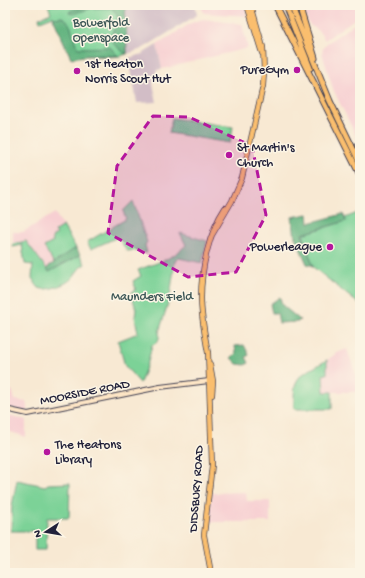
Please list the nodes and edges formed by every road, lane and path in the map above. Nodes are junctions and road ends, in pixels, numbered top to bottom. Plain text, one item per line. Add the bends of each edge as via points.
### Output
1 (247, 5) edge
2 (251, 5) edge
3 (275, 5) edge
4 (285, 5) edge
5 (291, 5) edge
6 (299, 5) edge
7 (262, 54) junction
8 (327, 101) junction
9 (360, 163) edge
10 (360, 175) edge
11 (208, 352) junction
12 (209, 375) junction
13 (211, 381) junction
14 (200, 382) junction
15 (5, 410) edge
16 (211, 573) edge

1 - 7 main road, DIDSBURY ROAD
2 - 7 main road, DIDSBURY ROAD via 263,47
3 - 8 highway
4 - 8 highway
5 - 8 highway
6 - 8 highway
7 - 11 main road, DIDSBURY ROAD via 262,92 242,178 212,235 206,261 201,297
8 - 9 highway
8 - 10 highway
11 - 12 main road, DIDSBURY ROAD
11 - 13 main road, DIDSBURY ROAD
12 - 13 main road, DIDSBURY ROAD
12 - 14 main road via 206,380
13 - 14 main road, MOORSIDE ROAD
13 - 16 main road, DIDSBURY ROAD via 211,475 204,535
14 - 15 main road, MOORSIDE ROAD via 145,390 28,414

